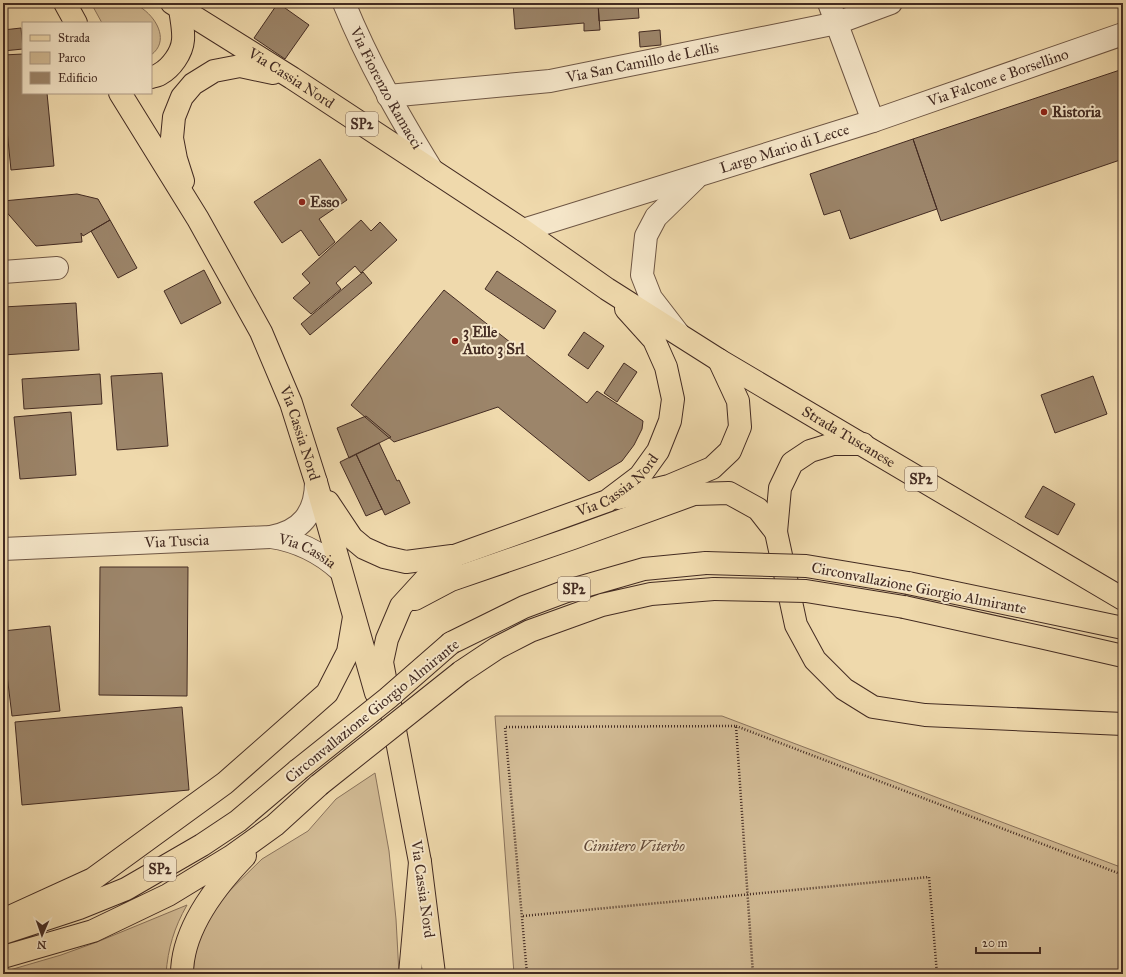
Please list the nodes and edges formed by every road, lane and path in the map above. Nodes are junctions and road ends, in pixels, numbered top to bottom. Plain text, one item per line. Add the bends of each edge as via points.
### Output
1 (65, 3) edge
2 (344, 3) edge
3 (829, 3) edge
4 (891, 3) edge
5 (176, 6) edge
6 (75, 22) edge
7 (837, 23) junction
8 (1123, 34) edge
9 (152, 77) edge
10 (292, 78) junction
11 (121, 94) edge
12 (388, 96) junction
13 (872, 121) junction
14 (432, 170) junction
15 (697, 177) junction
16 (198, 219) junction
17 (523, 230) junction
18 (56, 268) dead end
19 (3, 272) edge
20 (608, 289) junction
21 (679, 334) junction
22 (719, 360) junction
23 (863, 444) junction
24 (316, 482) junction
25 (607, 501) junction
26 (776, 532) junction
27 (270, 537) junction
28 (3, 549) edge
29 (457, 555) junction
30 (340, 570) junction
31 (1123, 599) edge
32 (401, 606) junction
33 (354, 617) junction
34 (1123, 628) edge
35 (1123, 656) edge
36 (1123, 724) edge
37 (736, 726) junction
38 (410, 804) junction
39 (275, 824) junction
40 (420, 862) junction
41 (1123, 875) edge
42 (747, 895) junction
43 (523, 916) junction
44 (3, 920) edge
45 (3, 933) edge
46 (3, 957) edge
47 (1123, 970) edge
48 (182, 974) edge
49 (410, 974) edge
50 (434, 974) edge
51 (528, 974) edge
52 (753, 974) edge
53 (937, 974) edge
54 (1067, 974) edge

1 - 6 main road
2 - 12 street, Via Fiorenzo Ramacci via 357,36
3 - 7 street
4 - 7 street, Via San Camillo de Lellis
5 - 9 main road via 183,40 180,49 169,67 160,75
5 - 10 main road, Via Cassia Nord / SP2
7 - 12 street, Via San Camillo de Lellis via 550,81
7 - 13 street
8 - 13 street, Via Falcone e Borsellino
10 - 14 main road, Via Cassia Nord / SP2
10 - 16 main road via 240,66 220,69 194,84 182,97 174,117 172,138 176,159
11 - 16 main road, Via Cassia Nord
12 - 14 street, Via Fiorenzo Ramacci
13 - 15 street, Largo Mario di Lecce
14 - 17 main road, Via Cassia Nord / SP2
15 - 17 street, Largo Mario di Lecce
15 - 21 street, Largo Mario di Lecce via 656,217 646,236 642,275 651,298
16 - 24 main road, Via Cassia Nord via 260,332 291,403
17 - 20 main road, Via Cassia Nord / SP2
18 - 19 street
20 - 21 main road, Via Cassia Nord / SP2
20 - 25 main road, Via Cassia Nord via 654,340 666,367 673,399 670,421 658,451 640,476
21 - 22 main road, Via Cassia Nord / SP2
22 - 23 main road, Strada Tuscanese / SP2
22 - 25 main road via 738,401 740,427 730,451 712,468 669,486
23 - 26 main road via 833,444 810,450 792,464 780,488
23 - 31 main road, Strada Tuscanese / SP2
24 - 27 street, Via Tuscia via 313,505 301,524 292,531
24 - 29 main road via 352,538 364,548 384,558 406,562
24 - 30 main road, Via Cassia Nord
25 - 29 main road, Via Cassia Nord
26 - 32 main road via 758,509 729,493 694,494 451,580
26 - 36 main road via 796,625 814,660 844,689 873,707 925,715
27 - 28 street, Via Tuscia
27 - 30 street, Via Cassia via 307,547
29 - 32 main road, Via Cassia Nord via 433,571
30 - 33 main road, Via Cassia Nord
32 - 38 main road, Via Cassia Nord via 387,639 382,662
33 - 38 main road, Via Cassia Nord
33 - 44 main road via 348,652 327,693 225,783 94,879
34 - 45 main road, Circonvallazione Giorgio Almirante / SP2, bridge via 908,583 806,566 706,563 644,569 564,592 524,607 451,643 238,822 126,889 79,908
35 - 39 main road, Circonvallazione Giorgio Almirante / SP2, bridge via 904,608 806,591 714,589 651,594 602,605 530,631 497,648 461,672 319,785
37 - 41 path
37 - 42 path
37 - 43 path via 505,727
38 - 40 main road, Via Cassia Nord
39 - 46 main road, Circonvallazione Giorgio Almirante via 232,856 168,896 94,931
39 - 48 main road via 234,867 205,907 187,942 182,961
40 - 49 main road
40 - 50 main road, Via Cassia Nord
42 - 43 path
42 - 52 path
42 - 53 path via 929,877
43 - 51 path
47 - 54 path

